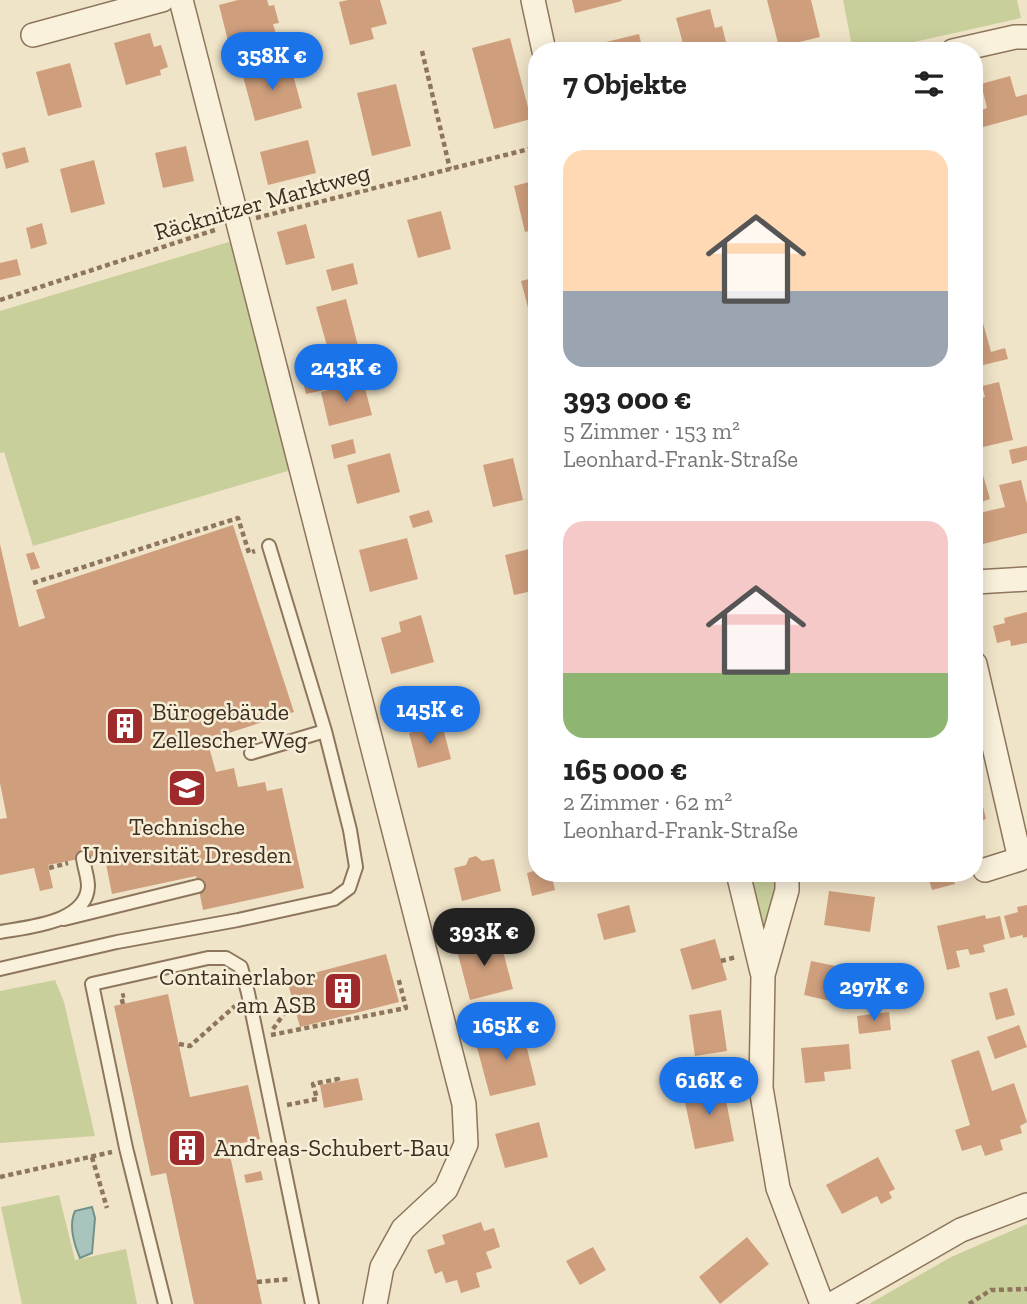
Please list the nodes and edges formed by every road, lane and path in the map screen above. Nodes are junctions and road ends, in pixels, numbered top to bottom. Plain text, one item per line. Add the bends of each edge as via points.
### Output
1 (162, 0) edge
2 (181, 0) edge
3 (533, 0) edge
4 (33, 35) dead end
5 (1027, 37) edge
6 (542, 42) edge
7 (983, 44) edge
8 (422, 51) dead end
9 (528, 149) edge
10 (450, 169) junction
11 (238, 222) junction
12 (0, 300) edge
13 (269, 546) joint
14 (1027, 579) edge
15 (983, 582) edge
16 (33, 583) dead end
17 (983, 699) edge
18 (325, 732) junction
19 (251, 753) dead end
20 (83, 858) dead end
21 (985, 870) dead end
22 (740, 882) edge
23 (787, 882) edge
24 (198, 886) dead end
25 (64, 919) junction
26 (0, 932) edge
27 (0, 969) edge
28 (763, 975) junction
29 (398, 976) dead end
30 (248, 993) junction
31 (295, 1009) dead end
32 (179, 1044) dead end
33 (338, 1082) dead end
34 (272, 1108) junction
35 (125, 1148) junction
36 (92, 1157) junction
37 (0, 1177) edge
38 (1027, 1205) edge
39 (107, 1208) dead end
40 (286, 1281) dead end
41 (257, 1282) dead end
42 (1027, 1289) edge
43 (165, 1304) edge
44 (312, 1304) edge
45 (374, 1304) edge
46 (822, 1304) edge
47 (832, 1304) edge
48 (969, 1304) edge

1 - 4 street
2 - 11 street
3 - 6 street
5 - 7 street
8 - 10 path
9 - 10 path, Räcknitzer Marktweg
10 - 11 path, Räcknitzer Marktweg
11 - 12 path, Räcknitzer Marktweg
11 - 45 street via 464,1104 466,1144 446,1189 403,1229 383,1267
13 - 16 path via 249,553 237,517
13 - 18 lane
14 - 15 street
17 - 21 street via 1020,859
18 - 19 lane
18 - 27 lane via 356,867 349,888 334,899
20 - 25 lane via 88,888 79,907
22 - 28 street
23 - 28 street
24 - 25 lane
25 - 26 lane
28 - 46 street via 761,1088 778,1188
29 - 31 path via 406,1008 268,1036 286,1011
30 - 32 path via 190,1045
30 - 34 lane
30 - 35 lane via 241,967 226,958 92,984
33 - 34 path via 313,1084 317,1100
34 - 44 lane
35 - 36 path
35 - 43 lane
36 - 37 path
36 - 39 path
38 - 47 street via 961,1230
40 - 41 path
42 - 48 path via 991,1290

